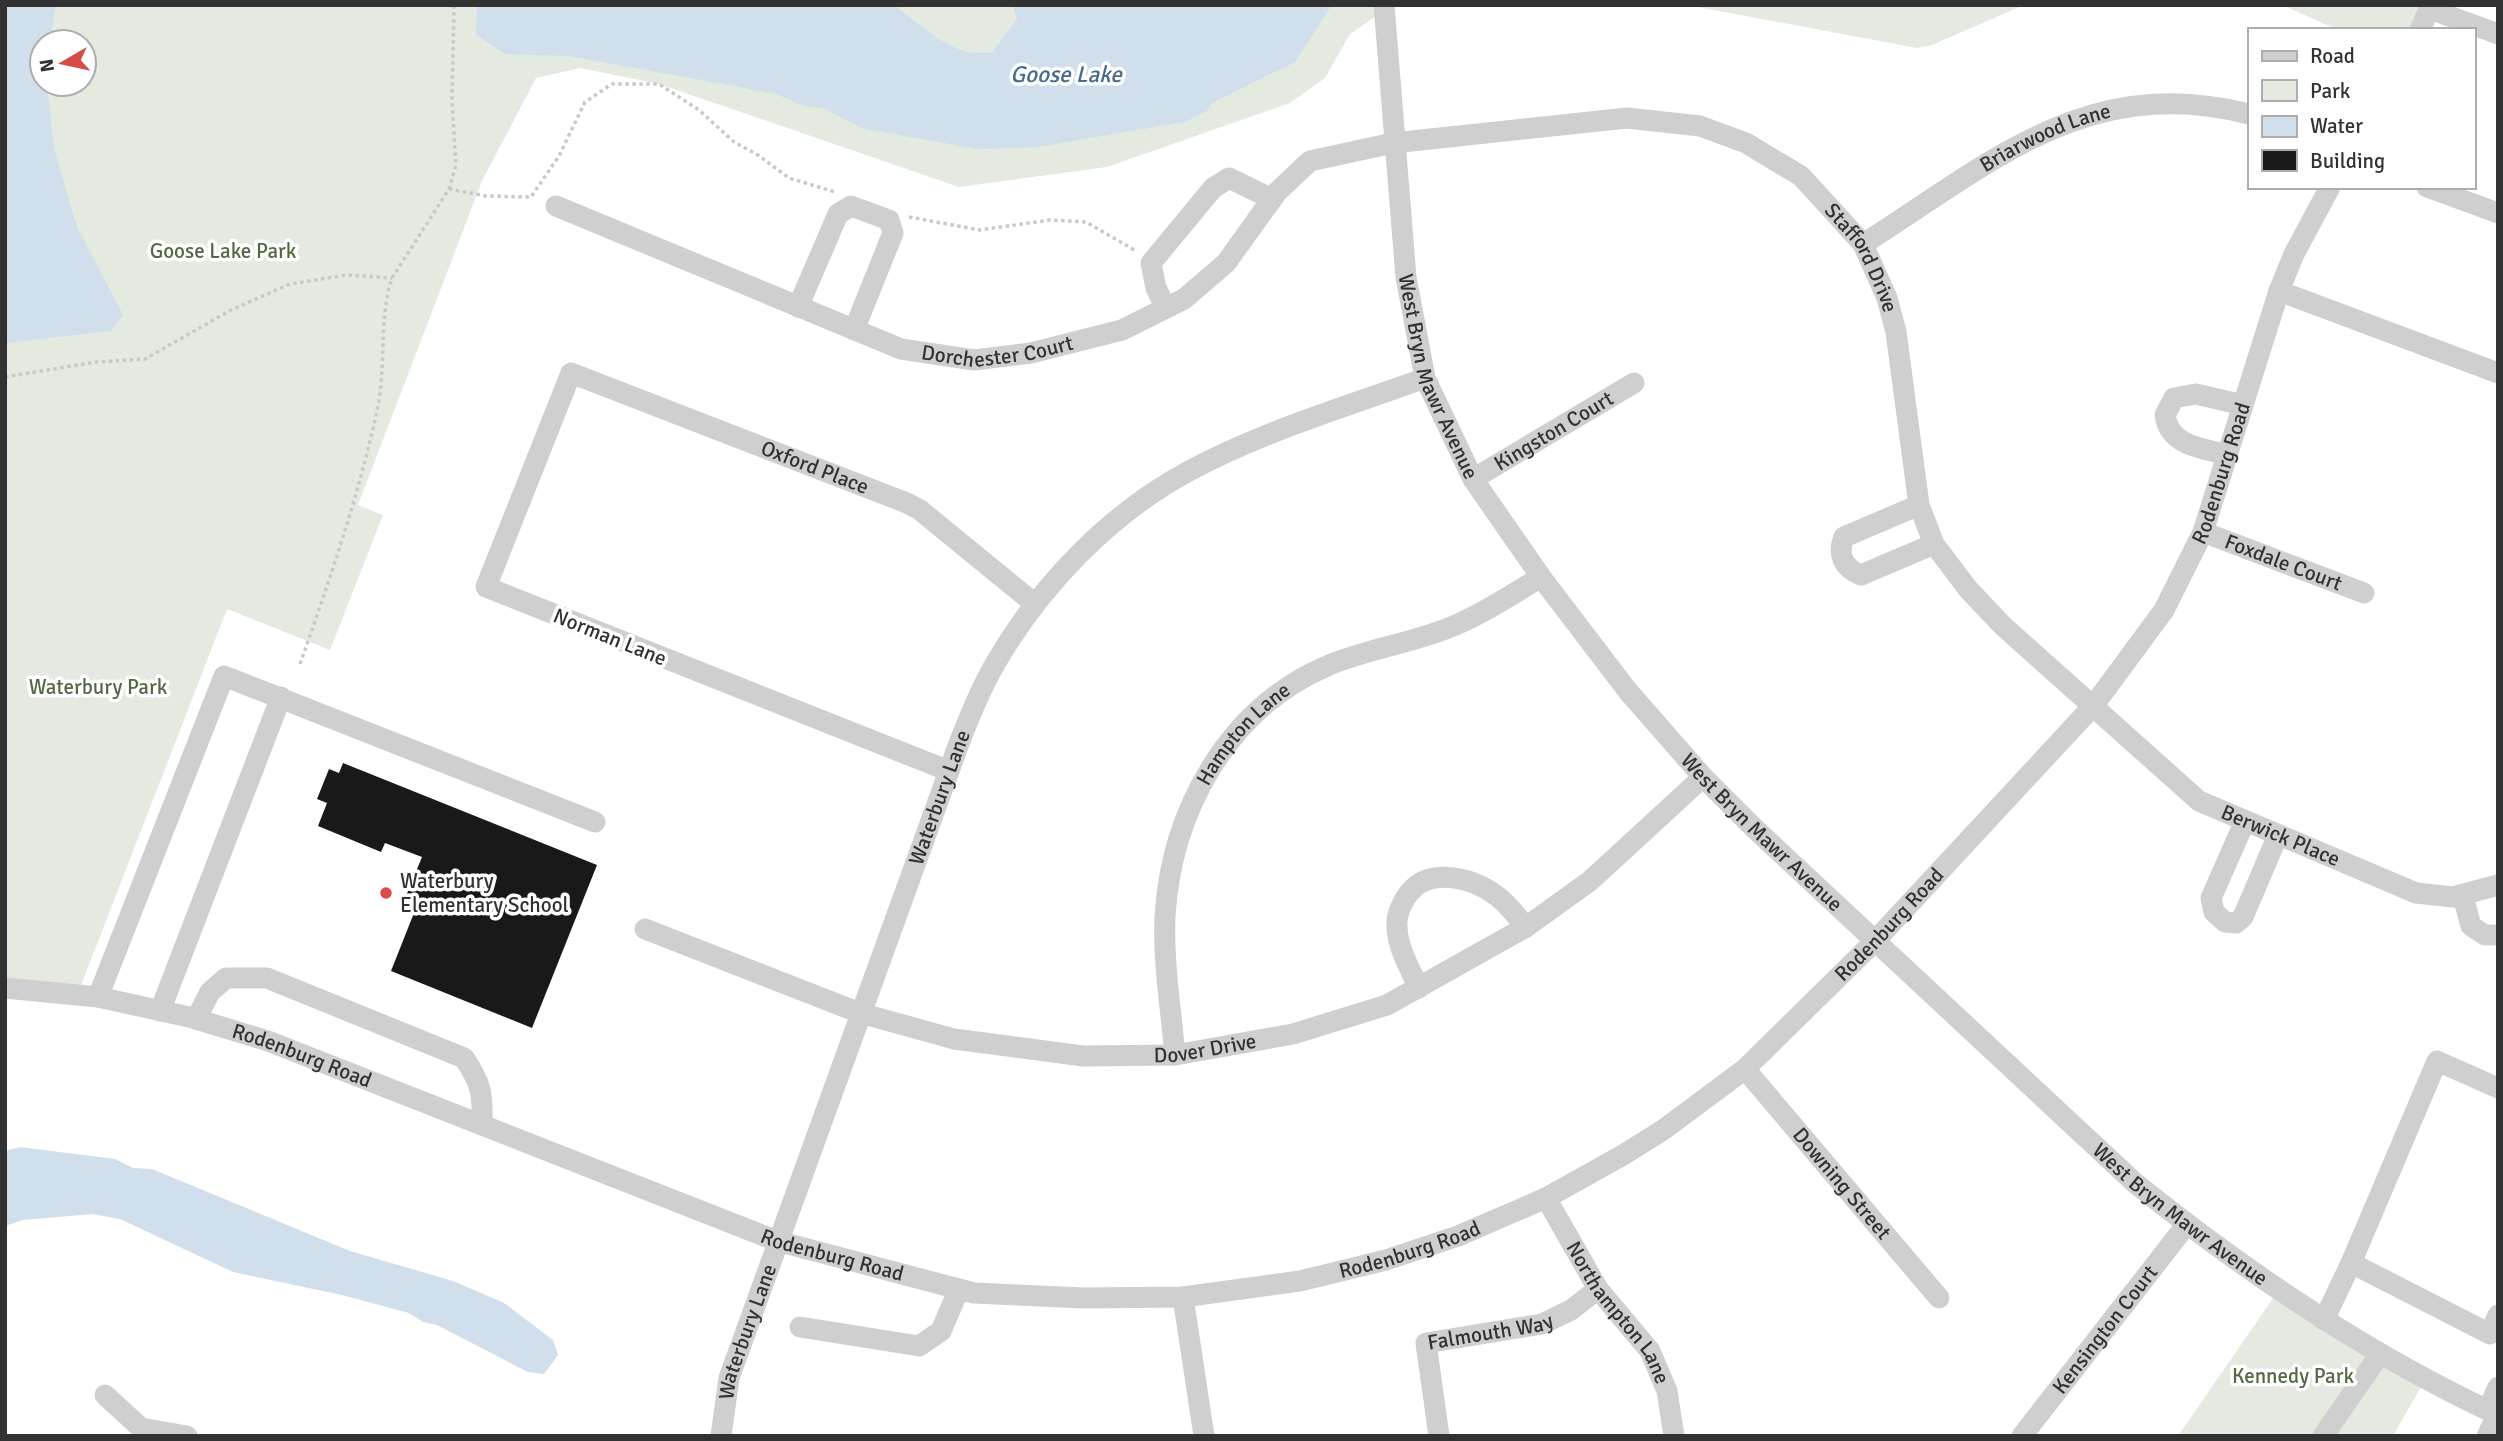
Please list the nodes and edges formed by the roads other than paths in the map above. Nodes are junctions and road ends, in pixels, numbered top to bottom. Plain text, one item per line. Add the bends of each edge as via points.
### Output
1 (1384, 5) edge
2 (2430, 7) edge
3 (2421, 28) edge
4 (2498, 34) edge
5 (2248, 114) edge
6 (1393, 143) junction
7 (2329, 189) edge
8 (2432, 189) edge
9 (1272, 200) junction
10 (556, 206) dead end
11 (2498, 213) edge
12 (1863, 244) junction
13 (2279, 291) junction
14 (798, 307) junction
15 (1166, 308) junction
16 (854, 330) junction
17 (571, 373) joint
18 (2498, 373) edge
19 (1425, 378) junction
20 (1634, 383) dead end
21 (2243, 405) junction
22 (2228, 454) junction
23 (1473, 479) junction
24 (1919, 505) junction
25 (2203, 532) junction
26 (1934, 544) junction
27 (1541, 577) junction
28 (2364, 593) dead end
29 (1035, 604) junction
30 (281, 697) junction
31 (2094, 705) junction
32 (949, 771) junction
33 (1703, 777) junction
34 (2245, 821) junction
35 (595, 822) dead end
36 (2278, 835) junction
37 (2498, 885) edge
38 (2463, 896) junction
39 (1526, 927) junction
40 (645, 929) dead end
41 (2498, 935) edge
42 (1874, 942) junction
43 (5, 988) edge
44 (1419, 988) junction
45 (98, 997) junction
46 (160, 1011) junction
47 (860, 1013) junction
48 (196, 1019) junction
49 (1175, 1055) junction
50 (1745, 1069) junction
51 (2498, 1088) edge
52 (482, 1124) junction
53 (1546, 1198) junction
54 (2187, 1224) junction
55 (776, 1241) junction
56 (2351, 1263) junction
57 (1598, 1289) junction
58 (958, 1290) junction
59 (1183, 1297) junction
60 (1939, 1298) dead end
61 (2498, 1315) edge
62 (2324, 1320) junction
63 (800, 1327) dead end
64 (2380, 1354) junction
65 (2498, 1387) edge
66 (105, 1395) dead end
67 (2494, 1413) edge
68 (187, 1436) edge
69 (721, 1436) edge
70 (1204, 1436) edge
71 (1438, 1436) edge
72 (1674, 1436) edge
73 (2022, 1436) edge
74 (2323, 1436) edge
75 (2487, 1436) edge

1 - 6 street, West Bryn Mawr Avenue
2 - 3 street
2 - 4 street
5 - 12 street, Briarwood Lane via 2175,103 2085,114 2030,138
6 - 9 street, Dorchester Court via 1310,161
6 - 12 street, Stafford Drive via 1627,118 1700,126 1746,143 1801,176
6 - 19 street, West Bryn Mawr Avenue via 1406,278
7 - 13 street, Rodenburg Road
8 - 11 street
9 - 15 street, Dorchester Court via 1226,263 1184,299
9 - 15 street via 1229,178 1213,188 1151,263
10 - 14 street, Dorchester Court
12 - 24 street, Stafford Drive via 1896,332
13 - 18 street
13 - 21 street, Rodenburg Road
14 - 16 street, Dorchester Court
14 - 16 street via 838,214 851,206 889,220 893,233
15 - 16 street, Dorchester Court via 1122,330 1031,354 974,360 901,349
17 - 29 street, Oxford Place via 907,503
17 - 32 street, Norman Lane via 486,587
19 - 23 street, West Bryn Mawr Avenue
19 - 29 street, Waterbury Lane via 1255,439 1185,473 1110,526
20 - 23 street, Kingston Court
21 - 22 street, Rodenburg Road
21 - 22 street via 2196,394 2174,398 2165,415 2169,433 2181,441
22 - 25 street, Rodenburg Road
23 - 27 street, West Bryn Mawr Avenue
24 - 26 street, Stafford Drive
24 - 26 street via 1844,537 1843,561 1861,575
25 - 28 street, Foxdale Court
25 - 31 street, Rodenburg Road via 2164,610
26 - 31 street, Stafford Drive via 2003,626
27 - 33 street, West Bryn Mawr Avenue via 1627,690
27 - 49 street, Hampton Lane via 1456,625 1324,667 1274,698 1222,749 1184,820 1168,877 1165,932
29 - 32 street, Waterbury Lane via 995,664
30 - 35 street
30 - 45 street via 224,676
30 - 46 street
31 - 34 street, Berwick Place via 2199,802
31 - 42 street, Rodenburg Road
32 - 47 street, Waterbury Lane
33 - 39 street, Dover Drive via 1590,881
33 - 42 street, West Bryn Mawr Avenue
34 - 36 street, Berwick Place
34 - 36 street via 2211,898 2214,912 2225,922 2236,923 2243,917
36 - 38 street, Berwick Place via 2416,893
37 - 38 street, Berwick Place
38 - 41 street via 2472,926 2485,935
39 - 44 street, Dover Drive
39 - 44 street via 1496,896 1469,882 1443,875 1415,885 1401,903 1396,926 1400,947
40 - 47 street, Dover Drive
42 - 50 street, Rodenburg Road
42 - 54 street, West Bryn Mawr Avenue via 2065,1120
43 - 45 street, Rodenburg Road
44 - 49 street, Dover Drive via 1387,1005 1293,1034
45 - 46 street, Rodenburg Road
46 - 48 street, Rodenburg Road
47 - 49 street, Dover Drive via 954,1039 1024,1050 1083,1056
47 - 55 street, Waterbury Lane
48 - 52 street, Rodenburg Road via 316,1058
48 - 52 street via 210,992 226,978 267,978 464,1058 478,1079
50 - 53 street, Rodenburg Road via 1663,1130
50 - 60 street, Downing Street
51 - 56 street via 2437,1061
52 - 55 street, Rodenburg Road
53 - 57 street, Northampton Lane
53 - 59 street, Rodenburg Road via 1458,1236 1386,1260 1300,1281
54 - 62 street, West Bryn Mawr Avenue
54 - 73 street, Kensington Court
55 - 58 street, Rodenburg Road
55 - 69 street, Waterbury Lane via 729,1378
56 - 61 street via 2490,1334
56 - 62 street
57 - 71 street, Falmouth Way via 1542,1324 1426,1343
57 - 72 street, Northampton Lane via 1650,1351 1667,1391
58 - 59 street, Rodenburg Road via 1084,1298
58 - 63 street via 941,1331 919,1346
59 - 70 street
62 - 64 street, West Bryn Mawr Avenue
64 - 67 street, West Bryn Mawr Avenue
64 - 74 street
65 - 67 street
66 - 68 street via 141,1428
67 - 75 street

